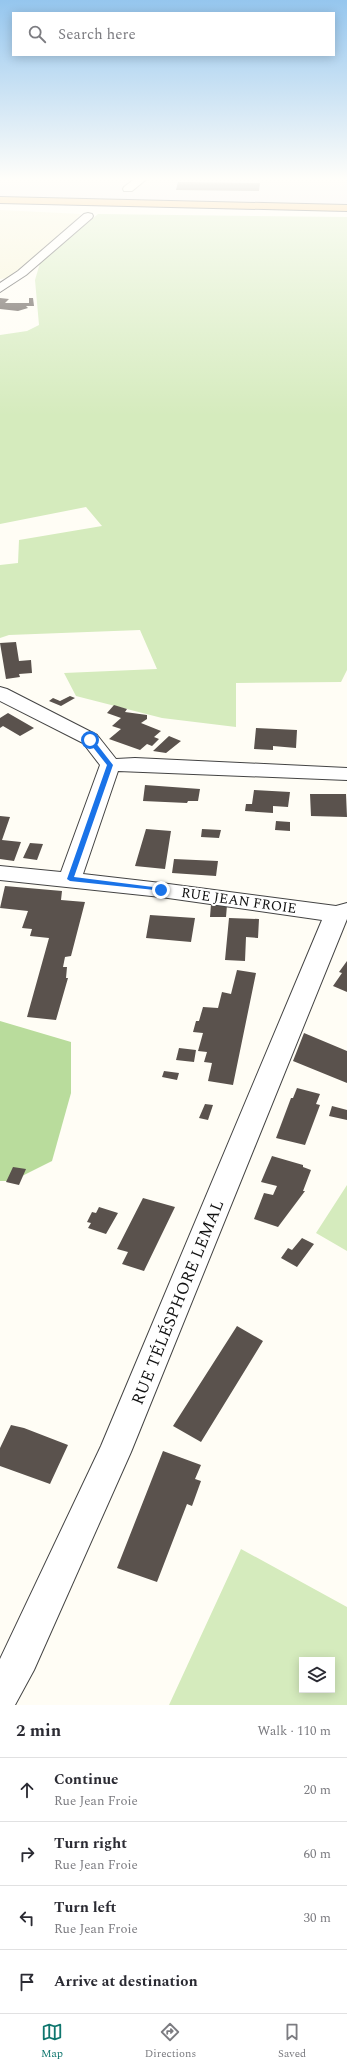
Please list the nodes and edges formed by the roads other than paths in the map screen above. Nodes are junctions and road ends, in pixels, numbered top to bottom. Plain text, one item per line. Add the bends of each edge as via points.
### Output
1 (42, 257) edge
2 (0, 288) edge
3 (0, 693) edge
4 (110, 765) junction
5 (347, 774) edge
6 (0, 873) edge
7 (70, 879) junction
8 (341, 912) edge
9 (0, 1696) edge

1 - 2 street via 22,274
3 - 4 street via 90,740
4 - 5 street
4 - 7 street
6 - 7 street, RUE JEAN FROIE
7 - 8 street, RUE JEAN FROIE
8 - 9 street, RUE TÉLÉSPHORE LEMAL via 116,1452 21,1657

